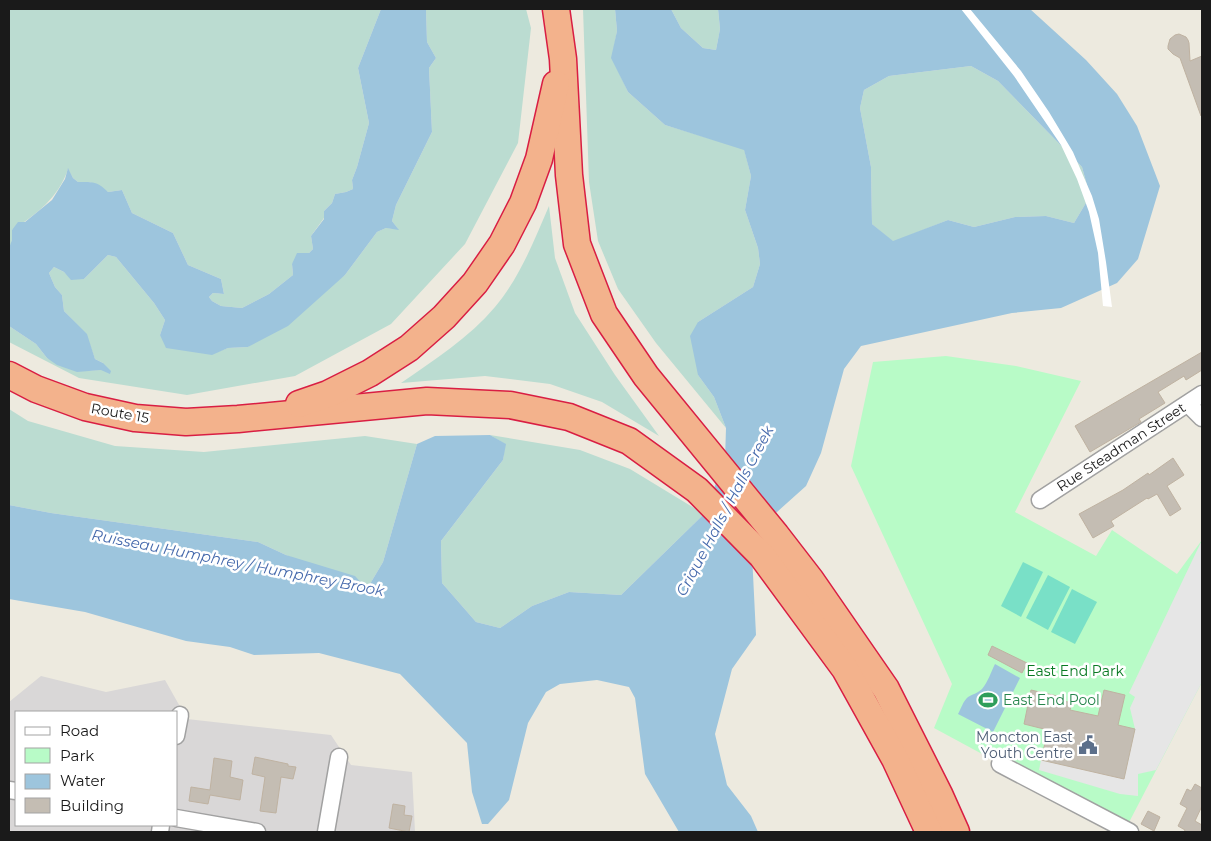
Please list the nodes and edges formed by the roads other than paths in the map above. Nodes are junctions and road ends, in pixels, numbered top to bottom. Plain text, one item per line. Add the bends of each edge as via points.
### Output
1 (556, 9) edge
2 (563, 59) junction
3 (9, 375) edge
4 (1202, 394) edge
5 (1188, 404) junction
6 (238, 418) junction
7 (1202, 418) edge
8 (1040, 500) dead end
9 (180, 715) dead end
10 (178, 726) edge
11 (339, 757) dead end
12 (1000, 764) dead end
13 (178, 818) edge
14 (257, 832) edge
15 (326, 832) edge
16 (929, 832) edge
17 (956, 832) edge
18 (1130, 832) edge

1 - 2 highway
2 - 6 highway via 539,159 523,203 502,244 475,283 409,348 370,373 328,394 293,406
2 - 17 highway via 569,175 577,244 604,314 646,376 810,579 886,689
3 - 6 highway, Route 15 via 85,407 135,418 186,422
4 - 5 street, Rue Steadman Street
5 - 7 street
5 - 8 street, Rue Steadman Street
6 - 16 highway via 427,401 510,405 569,417 629,441 697,490 762,556 846,669 895,759
9 - 10 street
11 - 15 street
12 - 18 street
13 - 14 street

